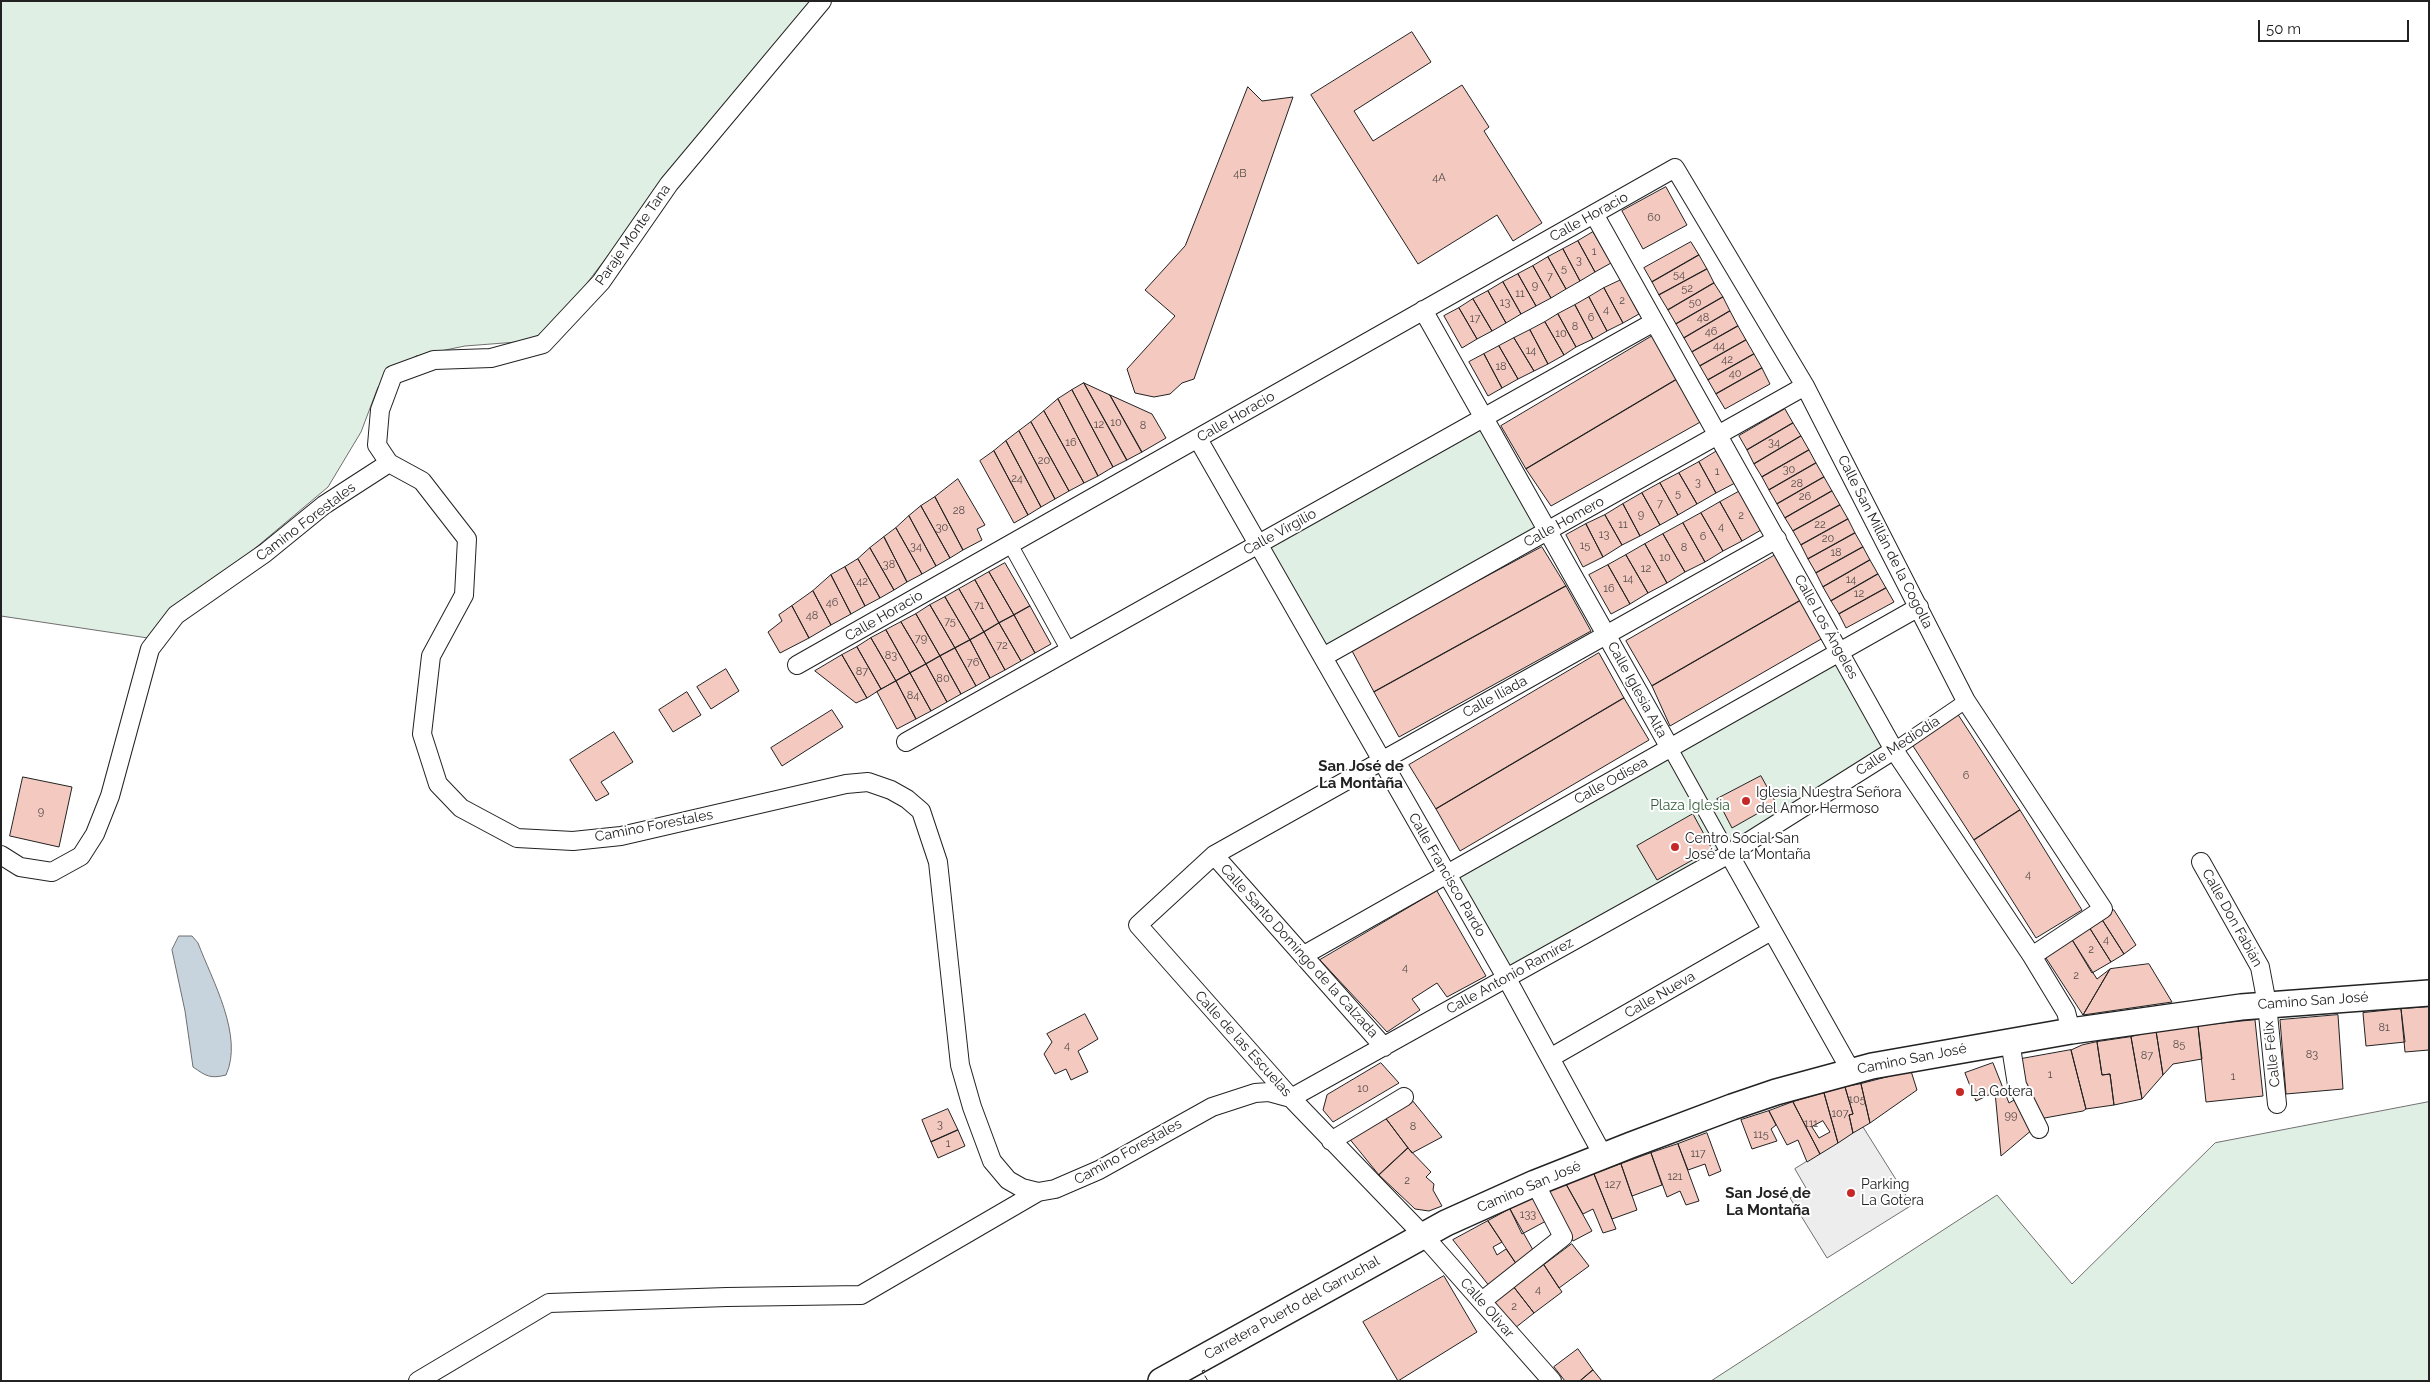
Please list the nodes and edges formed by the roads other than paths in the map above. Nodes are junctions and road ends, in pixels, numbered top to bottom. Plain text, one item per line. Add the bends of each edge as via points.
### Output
1 (822, 1) edge
2 (1676, 168) joint
3 (1594, 214) junction
4 (1423, 310) junction
5 (1654, 322) junction
6 (1805, 386) junction
7 (1484, 418) junction
8 (1718, 435) junction
9 (1198, 438) junction
10 (389, 463) junction
11 (1547, 531) junction
12 (1777, 539) junction
13 (1010, 544) junction
14 (1259, 544) junction
15 (1919, 607) junction
16 (1606, 635) junction
17 (1069, 651) junction
18 (1840, 651) junction
19 (1323, 657) junction
20 (797, 665) dead end
21 (1966, 701) junction
22 (906, 742) dead end
23 (1670, 748) junction
24 (1894, 750) junction
25 (1382, 761) junction
26 (1729, 854) junction
27 (1214, 855) junction
28 (1, 856) edge
29 (2201, 862) dead end
30 (1447, 873) junction
31 (1771, 931) junction
32 (1304, 956) junction
33 (2032, 956) junction
34 (1507, 979) junction
35 (2429, 992) edge
36 (2267, 1004) junction
37 (2071, 1031) junction
38 (2010, 1041) junction
39 (1384, 1047) junction
40 (1550, 1058) junction
41 (1851, 1071) junction
42 (1404, 1097) dead end
43 (1291, 1098) junction
44 (2277, 1104) dead end
45 (2039, 1129) dead end
46 (1331, 1141) junction
47 (1604, 1156) junction
48 (1536, 1183) junction
49 (1038, 1192) junction
50 (1423, 1235) junction
51 (1482, 1301) junction
52 (418, 1381) edge
53 (1161, 1381) edge
54 (1552, 1381) edge

1 - 10 street, Paraje Monte Tana via 669,184 602,282 543,344 491,358 434,360 393,375 380,410 377,445
2 - 3 street, Calle Horacio
2 - 6 street, Calle San Millán de la Cogolla
3 - 4 street, Calle Horacio
3 - 5 street, Calle Los Ángeles
4 - 7 street, Calle Iglesia Alta
4 - 9 street, Calle Horacio
5 - 7 street, Calle Virgilio
5 - 8 street, Calle Los Ángeles
6 - 8 street, Calle Homero
6 - 15 street, Calle San Millán de la Cogolla
7 - 11 street, Calle Iglesia Alta
7 - 14 street, Calle Virgilio
8 - 11 street, Calle Homero
8 - 12 street, Calle Los Ángeles
9 - 13 street, Calle Horacio
9 - 14 street, Calle Francisco Pardo
10 - 28 street, Camino Forestales via 324,505 265,553 176,615 150,649 110,796 95,834 81,856 52,872 20,867
10 - 49 street, Camino Forestales via 422,481 467,539 464,595 431,656 422,734 438,784 461,808 516,838 573,841 621,836 846,784 868,782 907,799 920,811 938,862 960,1065 972,1107 992,1161 1008,1180
11 - 16 street, Calle Iglesia Alta
11 - 19 street, Calle Homero
12 - 16 street, Calle Ilíada
12 - 18 street, Calle Los Ángeles
13 - 17 street
13 - 20 street, Calle Horacio
14 - 17 street, Calle Virgilio
14 - 19 street, Calle Francisco Pardo
15 - 18 street, Calle Odisea
15 - 21 street, Calle San Millán de la Cogolla
16 - 23 street, Calle Iglesia Alta
16 - 25 street, Calle Ilíada
17 - 22 street, Calle Virgilio
18 - 23 street, Calle Odisea
18 - 24 street, Calle Los Ángeles
19 - 25 street, Calle Francisco Pardo
21 - 24 street, Calle Mediodía
21 - 33 street, Calle San Millán de la Cogolla via 2103,910
23 - 26 street, Calle Iglesia Alta
23 - 30 street, Calle Odisea
24 - 26 street, Calle Mediodía
24 - 33 street, Calle Los Ángeles
25 - 27 street, Calle Ilíada
25 - 30 street, Calle Francisco Pardo
26 - 31 street, Calle Iglesia Alta
26 - 34 street, Calle Antonio Ramírez
27 - 32 street, Calle Santo Domingo de la Calzada
27 - 43 street, Calle de las Escuelas via 1138,925
29 - 36 street, Calle Don Fabián via 2256,957 2264,979
30 - 32 street, Calle Odisea
30 - 34 street, Calle Francisco Pardo
31 - 40 street, Calle Nueva
31 - 41 street, Calle Iglesia Alta
32 - 39 street, Calle Santo Domingo de la Calzada
33 - 37 street, Calle Los Ángeles via 2066,1012
34 - 39 street, Calle Antonio Ramírez
34 - 40 street, Calle Francisco Pardo
35 - 36 main road, Camino San José
36 - 37 main road, Camino San José
36 - 44 street, Calle Félix
37 - 38 main road, Camino San José
38 - 41 main road, Camino San José
38 - 45 street via 2017,1085
39 - 43 street, Calle Antonio Ramírez
40 - 47 street, Calle Francisco Pardo
41 - 47 main road, Camino San José via 1732,1107
42 - 46 street
43 - 46 street, Calle de las Escuelas
43 - 49 street, Camino Forestales via 1268,1092 1241,1096 1192,1117 1075,1182
46 - 50 street, Calle de las Escuelas
47 - 48 main road, Camino San José
48 - 50 main road, Camino San José
48 - 51 street via 1563,1237
49 - 52 street via 861,1295 549,1303
50 - 51 street, Calle Olivar
50 - 53 main road, Carretera Puerto del Garruchal
51 - 54 street, Calle Olivar

